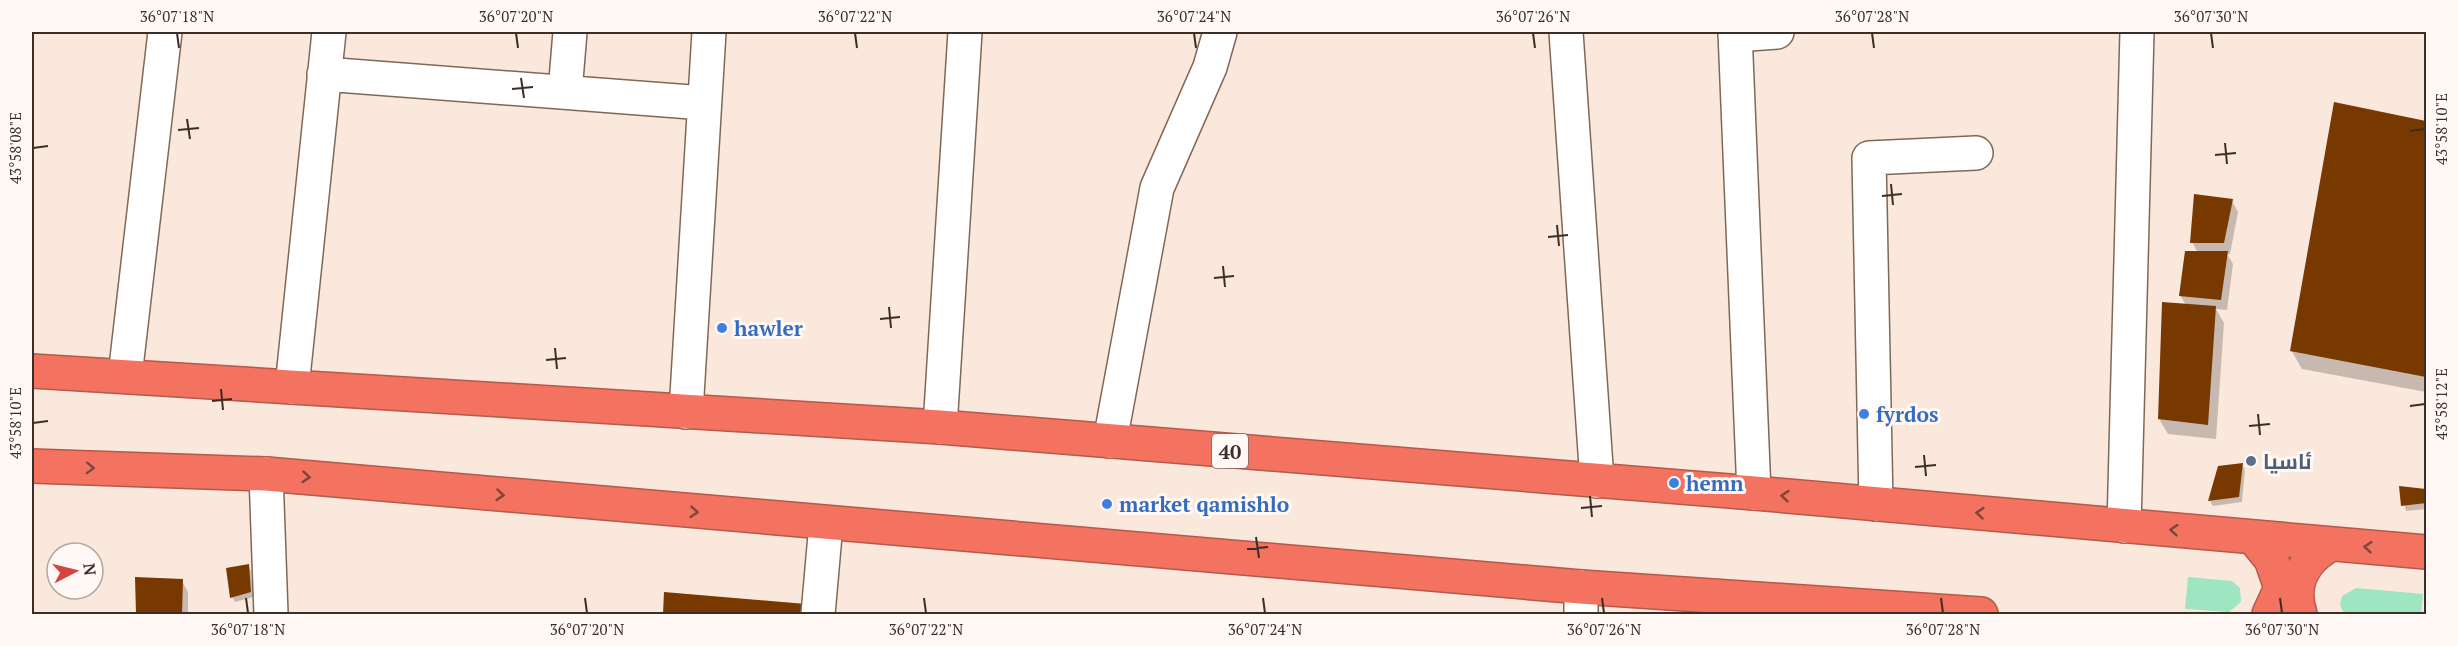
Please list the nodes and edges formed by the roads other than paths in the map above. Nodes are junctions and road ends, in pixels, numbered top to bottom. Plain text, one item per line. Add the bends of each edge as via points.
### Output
1 (165, 32) edge
2 (329, 32) edge
3 (570, 32) edge
4 (709, 32) edge
5 (964, 32) edge
6 (1220, 32) edge
7 (1566, 32) edge
8 (1777, 32) edge
9 (2137, 32) edge
10 (1735, 33) edge
11 (324, 74) junction
12 (565, 92) junction
13 (704, 103) junction
14 (1976, 153) dead end
15 (32, 370) edge
16 (125, 376) junction
17 (292, 387) junction
18 (686, 412) junction
19 (940, 427) junction
20 (1110, 441) junction
21 (32, 466) edge
22 (266, 474) junction
23 (1597, 481) junction
24 (1754, 493) junction
25 (1876, 504) junction
26 (826, 524) junction
27 (2124, 526) junction
28 (2253, 537) junction
29 (2331, 544) junction
30 (2427, 552) edge
31 (1581, 601) edge
32 (272, 615) edge
33 (818, 615) edge
34 (1981, 615) edge
35 (2269, 615) edge
36 (2300, 615) edge

1 - 16 street
2 - 11 street
3 - 12 street
4 - 13 street
5 - 19 street
6 - 20 street via 1210,68 1157,188
7 - 23 street
8 - 10 street
9 - 27 street
10 - 24 street
11 - 12 street
11 - 17 street
12 - 13 street
13 - 18 street
14 - 25 street via 1869,158
15 - 16 highway, 40
16 - 17 highway, 40
17 - 18 highway, 40
18 - 19 highway, 40
19 - 20 highway, 40
20 - 23 highway, 40
21 -> 22 highway
22 -> 26 highway
22 - 32 street
23 - 24 highway, 40
25 -> 24 highway, 40
27 -> 25 highway, 40
26 - 31 highway
26 - 33 street
28 -> 27 highway, 40
28 - 29 highway, 40
28 - 35 highway via 2271,559 2281,588
30 -> 29 highway, 40
29 - 36 highway via 2316,552 2300,576 2295,589
31 - 34 highway

